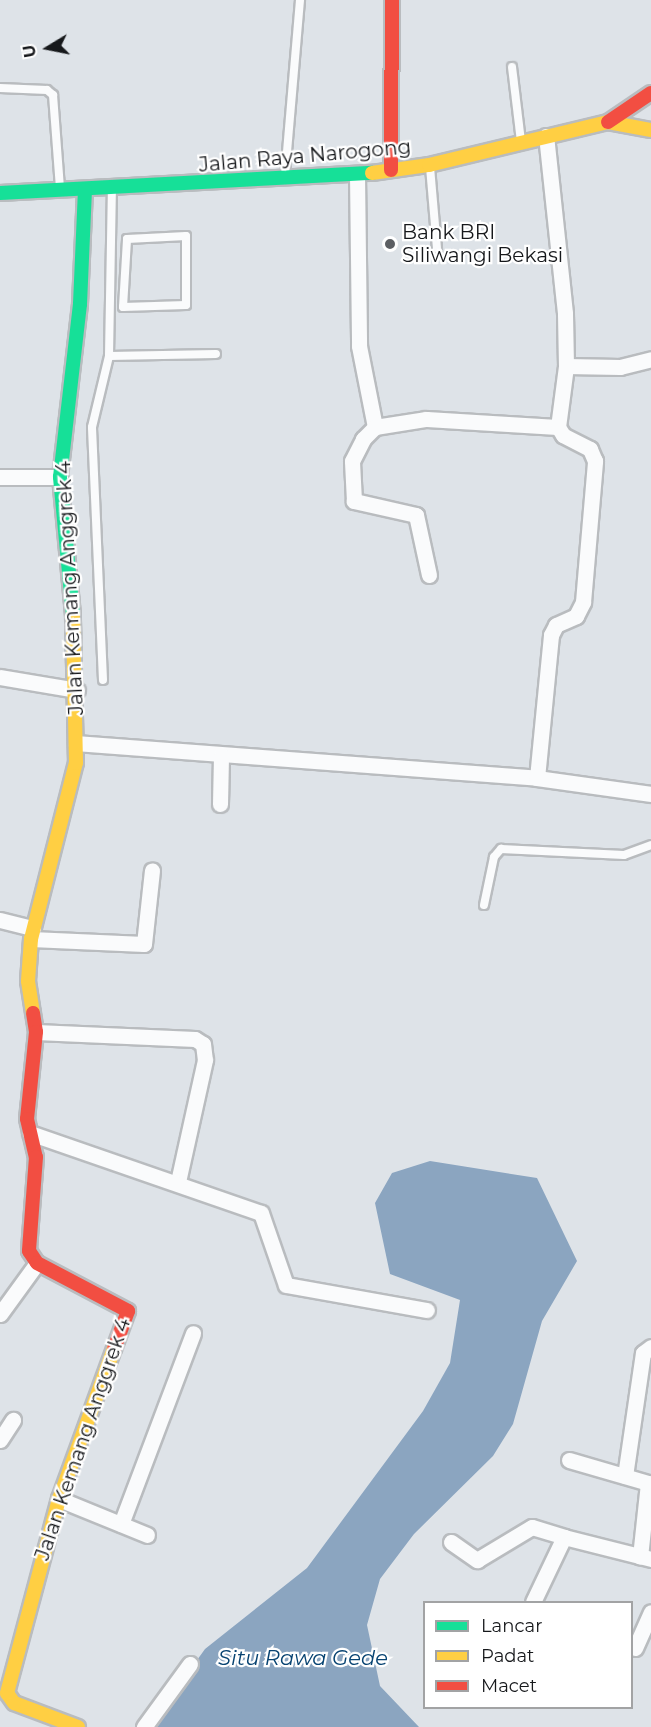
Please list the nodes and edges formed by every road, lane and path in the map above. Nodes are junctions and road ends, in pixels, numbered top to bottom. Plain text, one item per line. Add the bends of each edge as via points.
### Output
1 (300, 0) edge
2 (392, 0) edge
3 (512, 67) dead end
4 (0, 88) edge
5 (651, 93) edge
6 (651, 106) edge
7 (651, 116) edge
8 (609, 122) junction
9 (651, 130) edge
10 (546, 136) junction
11 (522, 142) junction
12 (429, 165) junction
13 (391, 170) junction
14 (357, 175) junction
15 (284, 181) junction
16 (112, 188) junction
17 (85, 190) junction
18 (60, 191) junction
19 (0, 193) edge
20 (437, 249) dead end
21 (124, 273) junction
22 (110, 274) junction
23 (216, 354) dead end
24 (109, 356) junction
25 (651, 359) edge
26 (566, 366) junction
27 (558, 426) junction
28 (375, 427) junction
29 (0, 477) edge
30 (60, 477) junction
31 (429, 575) dead end
32 (0, 677) edge
33 (103, 680) dead end
34 (77, 690) junction
35 (76, 743) junction
36 (221, 755) junction
37 (537, 778) junction
38 (651, 794) edge
39 (220, 804) dead end
40 (651, 845) edge
41 (152, 870) dead end
42 (484, 905) dead end
43 (0, 920) edge
44 (32, 933) junction
45 (36, 1032) junction
46 (30, 1133) junction
47 (178, 1182) junction
48 (37, 1263) junction
49 (6, 1299) edge
50 (427, 1310) dead end
51 (0, 1314) edge
52 (193, 1333) dead end
53 (647, 1350) edge
54 (13, 1420) dead end
55 (0, 1440) edge
56 (569, 1460) dead end
57 (625, 1476) junction
58 (650, 1482) edge
59 (59, 1499) junction
60 (121, 1524) junction
61 (147, 1535) dead end
62 (564, 1537) junction
63 (451, 1542) dead end
64 (646, 1558) edge
65 (533, 1601) edge
66 (651, 1612) edge
67 (635, 1648) dead end
68 (190, 1664) dead end
69 (78, 1727) edge
70 (144, 1727) edge

1 - 15 lane
2 - 13 street
3 - 11 lane
4 - 18 lane via 47,90 53,95
5 - 8 street, Jalan Raya Narogong
6 - 8 street
7 - 8 street
8 - 9 street, Jalan Raya Narogong
8 - 10 street, Jalan Raya Narogong
10 - 11 street, Jalan Raya Narogong
10 - 26 street via 565,313
11 - 12 street, Jalan Raya Narogong
12 - 13 street, Jalan Raya Narogong
12 - 20 lane
13 - 14 street, Jalan Raya Narogong
14 - 15 street, Jalan Raya Narogong
14 - 28 street via 359,346
15 - 16 street, Jalan Raya Narogong
16 - 17 street, Jalan Raya Narogong
16 - 22 lane
17 - 18 street, Jalan Raya Narogong
17 - 30 street, Jalan Kemang Anggrek 4 via 80,304
18 - 19 street, Jalan Raya Narogong
21 - 21 lane via 124,308 186,305 186,236 127,239
21 - 22 lane
22 - 24 lane
23 - 24 lane
24 - 33 lane via 92,427
25 - 26 street via 620,367
26 - 27 street
27 - 28 street via 509,427 454,418
27 - 37 street via 563,435 590,449 595,461 583,602 576,616 556,626 551,635
28 - 31 street via 354,452 354,501 416,515
29 - 30 street
30 - 34 street, Jalan Kemang Anggrek 4 via 73,590
32 - 34 street
34 - 35 street, Jalan Kemang Anggrek 4
35 - 36 street
35 - 44 street, Jalan Kemang Anggrek 4 via 60,834
36 - 37 street
36 - 39 street
37 - 38 street
40 - 42 lane via 624,855 501,849 494,857
41 - 44 street via 144,944
43 - 44 street
44 - 45 street, Jalan Kemang Anggrek 4 via 28,981
45 - 46 street, Jalan Kemang Anggrek 4 via 27,1119
45 - 47 street via 195,1039 203,1044 205,1060
46 - 47 street
46 - 48 street, Jalan Kemang Anggrek 4 via 36,1157 29,1251
47 - 50 street via 263,1215 286,1285
48 - 49 street
48 - 59 street, Jalan Kemang Anggrek 4 via 128,1311
49 - 51 street
52 - 60 street
53 - 57 street
54 - 55 street
56 - 57 street
57 - 58 street
58 - 64 street
59 - 60 street
59 - 69 street, Jalan Kemang Anggrek 4 via 7,1693 14,1703
60 - 61 street
62 - 63 street via 532,1527 477,1560
62 - 64 street
62 - 65 street
66 - 67 street
68 - 70 street

